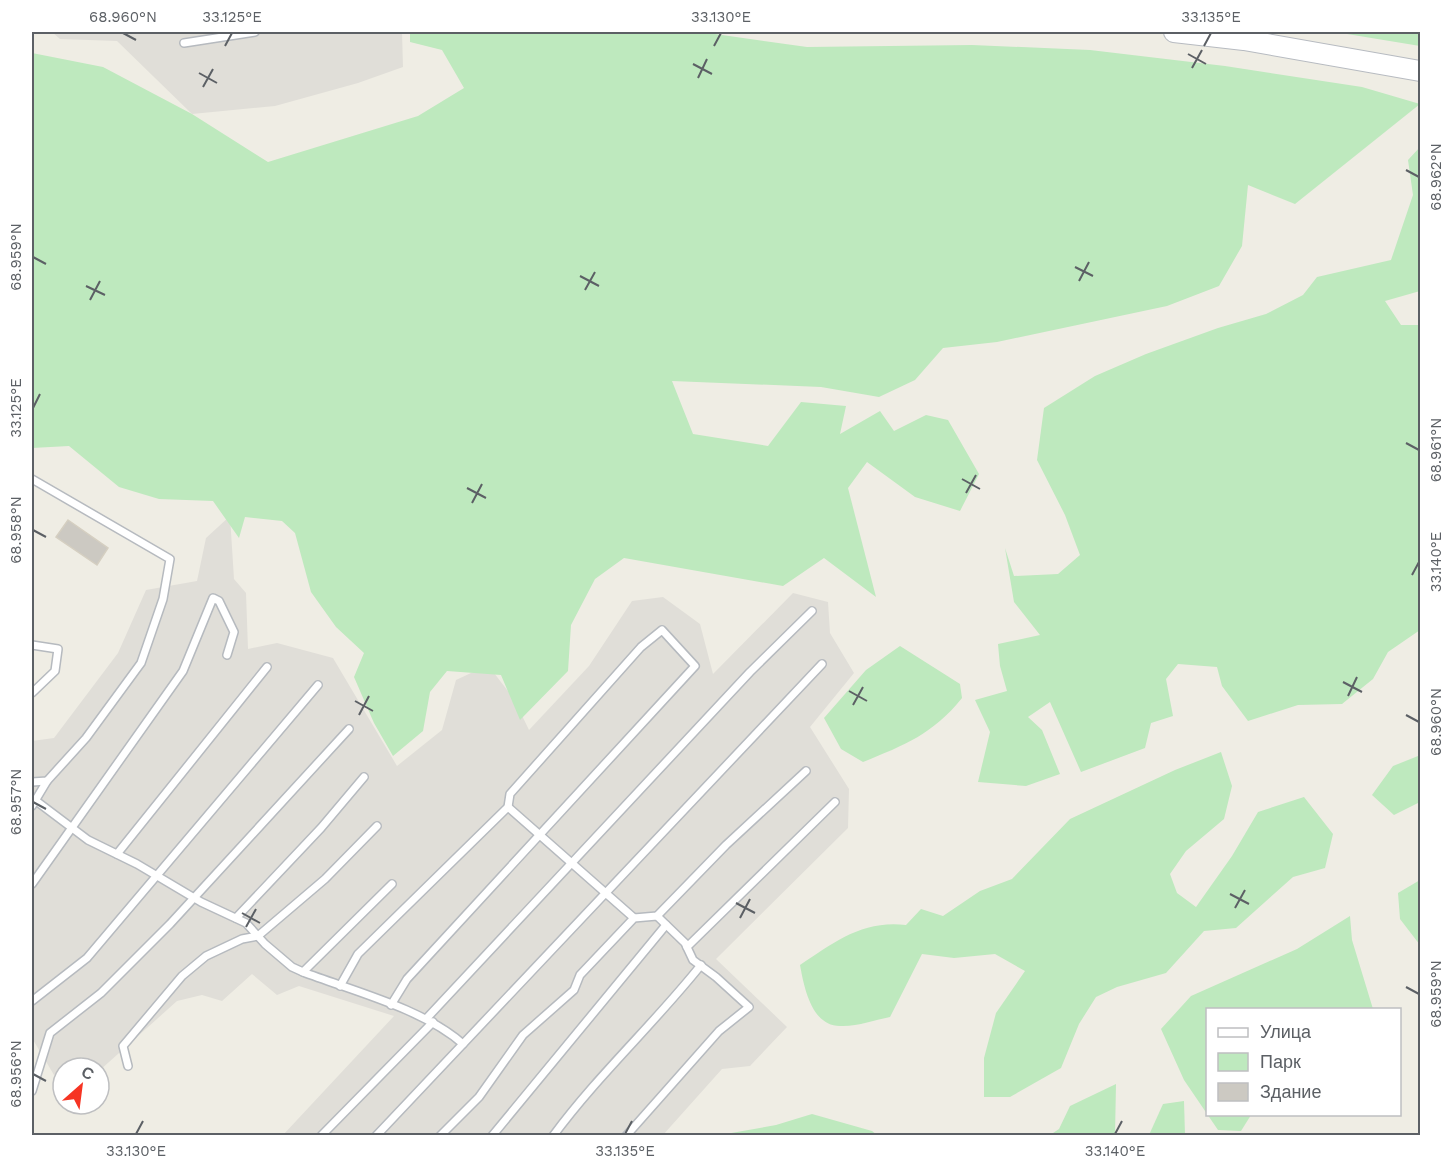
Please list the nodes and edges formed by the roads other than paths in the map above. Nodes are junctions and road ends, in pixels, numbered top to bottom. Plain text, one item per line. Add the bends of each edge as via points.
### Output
1 (255, 32) edge
2 (1174, 32) edge
3 (184, 43) dead end
4 (1420, 71) edge
5 (32, 479) edge
6 (812, 611) dead end
7 (32, 645) edge
8 (227, 655) dead end
9 (822, 664) dead end
10 (267, 667) dead end
11 (318, 685) dead end
12 (32, 693) edge
13 (349, 729) dead end
14 (806, 771) dead end
15 (364, 777) dead end
16 (47, 781) junction
17 (32, 782) edge
18 (835, 802) dead end
19 (33, 803) edge
20 (508, 807) junction
21 (377, 826) dead end
22 (71, 827) junction
23 (540, 837) junction
24 (117, 854) junction
25 (571, 865) junction
26 (157, 876) junction
27 (32, 884) edge
28 (392, 884) dead end
29 (605, 894) junction
30 (194, 898) junction
31 (657, 916) junction
32 (237, 918) junction
33 (634, 918) junction
34 (666, 925) junction
35 (258, 936) junction
36 (687, 947) junction
37 (701, 965) junction
38 (303, 972) junction
39 (340, 986) junction
40 (32, 1001) edge
41 (391, 1005) junction
42 (430, 1020) junction
43 (463, 1044) junction
44 (128, 1066) dead end
45 (32, 1091) edge
46 (321, 1136) edge
47 (376, 1136) edge
48 (440, 1136) edge
49 (492, 1136) edge
50 (553, 1136) edge
51 (626, 1136) edge

1 - 3 lane
2 - 4 main road via 1244,40
5 - 16 lane via 170,559 163,598 141,663 86,738
6 - 25 lane
7 - 12 lane via 58,649 55,671
8 - 22 lane via 234,632 219,601 213,598 183,671
9 - 29 lane
10 - 24 lane
11 - 26 lane
13 - 30 lane
14 - 31 lane
15 - 32 lane
16 - 17 lane
16 - 19 lane
18 - 36 lane
19 - 22 lane
20 - 23 lane
20 - 23 lane via 510,794 641,647 662,630 695,666
20 - 39 lane via 358,954
21 - 35 lane via 325,879
22 - 24 lane
22 - 27 lane
23 - 25 lane
23 - 41 lane via 407,979
24 - 26 lane
25 - 29 lane
25 - 42 lane
26 - 30 lane
26 - 40 lane via 87,958
28 - 38 lane
29 - 33 lane
29 - 43 lane
30 - 32 lane
30 - 45 lane via 101,993 50,1033
31 - 33 lane
31 - 34 lane
32 - 35 lane
33 - 48 lane via 580,975 574,990 523,1035 479,1097
34 - 36 lane
34 - 49 lane
35 - 38 lane
35 - 44 lane via 206,956 182,976 123,1046
36 - 37 lane via 693,960
37 - 50 lane
37 - 51 lane via 748,1007 719,1031
38 - 39 lane
39 - 41 lane
41 - 42 lane
42 - 43 lane
42 - 46 lane
43 - 47 lane

